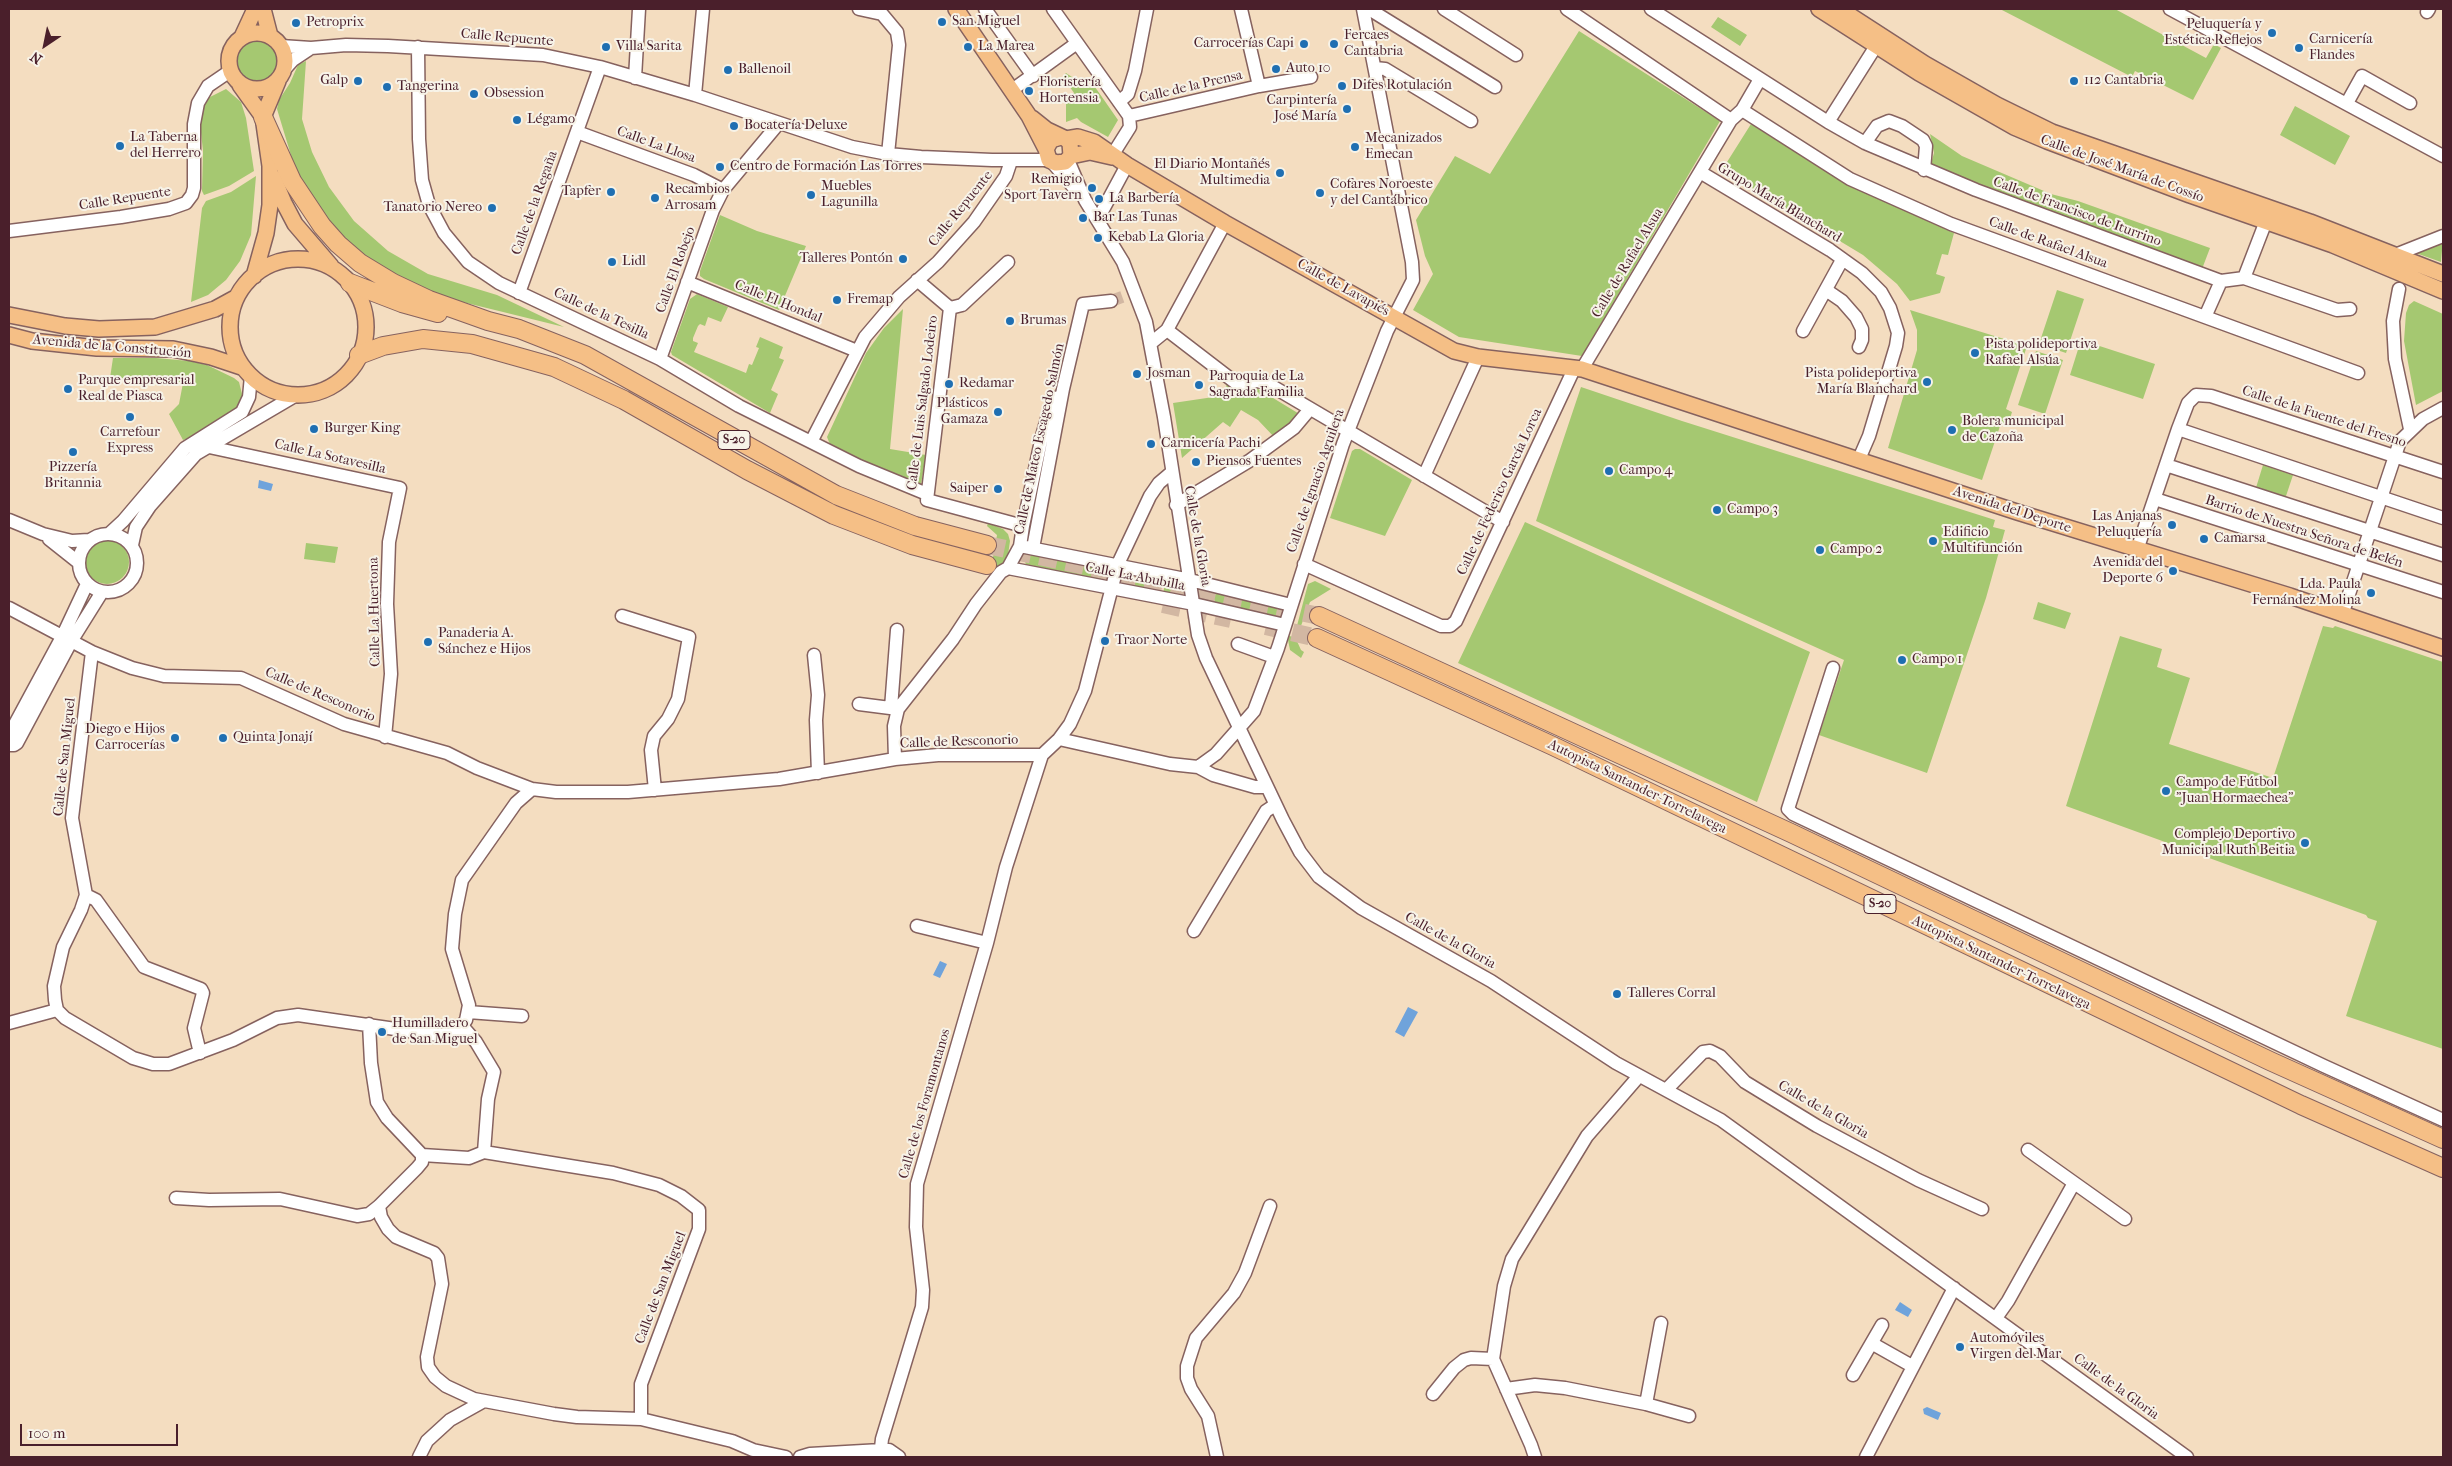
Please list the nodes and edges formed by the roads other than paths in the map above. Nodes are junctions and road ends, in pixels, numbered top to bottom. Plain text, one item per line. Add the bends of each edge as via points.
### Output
1 (255, 9) edge
2 (263, 9) edge
3 (639, 9) edge
4 (703, 9) edge
5 (859, 9) edge
6 (956, 9) edge
7 (985, 9) edge
8 (1052, 9) edge
9 (1147, 9) edge
10 (1242, 9) edge
11 (1363, 9) edge
12 (1370, 9) edge
13 (1444, 9) edge
14 (1567, 9) edge
15 (1651, 9) edge
16 (1819, 9) edge
17 (1840, 9) edge
18 (2170, 9) edge
19 (242, 37) junction
20 (276, 41) junction
21 (1077, 43) junction
22 (1876, 46) junction
23 (418, 47) junction
24 (311, 48) junction
25 (1516, 55) dead end
26 (600, 67) junction
27 (1375, 68) junction
28 (230, 71) junction
29 (281, 76) junction
30 (1033, 76) junction
31 (1312, 77) dead end
32 (635, 78) junction
33 (1760, 79) junction
34 (240, 84) junction
35 (1259, 86) junction
36 (1495, 87) dead end
37 (1012, 90) junction
38 (695, 95) junction
39 (1119, 102) junction
40 (2347, 103) junction
41 (2410, 103) dead end
42 (1742, 110) junction
43 (264, 116) junction
44 (1029, 116) junction
45 (1129, 116) junction
46 (1730, 120) junction
47 (1471, 121) dead end
48 (1828, 122) junction
49 (779, 123) junction
50 (577, 132) junction
51 (1063, 138) junction
52 (1865, 143) junction
53 (888, 154) junction
54 (1048, 155) junction
55 (2443, 156) edge
56 (1070, 158) junction
57 (1011, 160) junction
58 (1120, 160) junction
59 (270, 166) junction
60 (1924, 170) junction
61 (1700, 172) junction
62 (723, 190) junction
63 (1085, 200) junction
64 (1098, 219) junction
65 (2266, 221) junction
66 (1225, 224) junction
67 (9, 230) edge
68 (2443, 236) edge
69 (2395, 256) junction
70 (1842, 260) junction
71 (1008, 262) dead end
72 (331, 267) junction
73 (2442, 271) edge
74 (254, 276) junction
75 (2244, 278) junction
76 (917, 280) junction
77 (2221, 281) junction
78 (687, 282) junction
79 (350, 283) junction
80 (2399, 289) dead end
81 (1826, 290) junction
82 (2443, 291) edge
83 (519, 294) junction
84 (237, 297) junction
85 (1112, 301) tunnel mouth
86 (950, 308) junction
87 (2350, 309) dead end
88 (9, 315) edge
89 (1394, 316) junction
90 (2205, 317) junction
91 (488, 321) junction
92 (1167, 330) junction
93 (1803, 331) dead end
94 (9, 335) edge
95 (1151, 344) junction
96 (1859, 347) dead end
97 (857, 351) junction
98 (359, 355) junction
99 (1478, 357) junction
100 (660, 359) junction
101 (1578, 369) junction
102 (247, 372) junction
103 (2358, 373) dead end
104 (1064, 389) junction
105 (298, 394) junction
106 (2443, 408) edge
107 (1310, 409) junction
108 (2178, 429) junction
109 (2410, 429) junction
110 (1348, 432) junction
111 (232, 434) junction
112 (811, 442) junction
113 (209, 447) junction
114 (254, 456) junction
115 (2393, 456) junction
116 (1859, 459) junction
117 (2166, 465) junction
118 (1172, 472) junction
119 (2443, 472) edge
120 (1424, 476) junction
121 (400, 488) joint
122 (927, 497) junction
123 (2380, 498) junction
124 (2155, 499) junction
125 (1176, 505) junction
126 (2443, 518) edge
127 (9, 520) edge
128 (1503, 522) junction
129 (1023, 526) junction
130 (2370, 531) junction
131 (110, 533) junction
132 (43, 534) junction
133 (90, 540) junction
134 (132, 545) junction
135 (987, 545) tunnel mouth
136 (1020, 546) junction
137 (1033, 548) junction
138 (2137, 550) junction
139 (2443, 555) edge
140 (78, 562) junction
141 (1118, 564) junction
142 (1304, 564) junction
143 (987, 565) tunnel mouth
144 (2359, 565) junction
145 (1008, 568) junction
146 (1190, 580) junction
147 (87, 584) junction
148 (1111, 587) junction
149 (102, 592) junction
150 (2443, 592) edge
151 (1194, 604) junction
152 (1291, 604) junction
153 (9, 608) edge
154 (2342, 615) junction
155 (622, 616) dead end
156 (1319, 616) tunnel mouth
157 (1285, 625) junction
158 (897, 630) dead end
159 (68, 638) junction
160 (1317, 638) tunnel mouth
161 (1238, 644) dead end
162 (2443, 648) edge
163 (92, 652) junction
164 (814, 655) dead end
165 (1274, 657) junction
166 (1834, 668) dead end
167 (859, 704) dead end
168 (895, 708) junction
169 (1239, 726) junction
170 (9, 735) edge
171 (385, 737) junction
172 (1059, 739) junction
173 (9, 743) edge
174 (1042, 755) junction
175 (895, 759) junction
176 (1198, 767) junction
177 (818, 774) junction
178 (1267, 787) junction
179 (532, 789) junction
180 (655, 790) junction
181 (1275, 805) junction
182 (86, 894) junction
183 (917, 926) dead end
184 (1194, 932) dead end
185 (987, 943) junction
186 (57, 1010) junction
187 (468, 1012) junction
188 (522, 1016) dead end
189 (9, 1023) edge
190 (369, 1024) junction
191 (463, 1027) junction
192 (200, 1053) junction
193 (1639, 1076) junction
194 (1666, 1090) junction
195 (2443, 1120) edge
196 (2443, 1139) edge
197 (2028, 1150) dead end
198 (484, 1152) junction
199 (422, 1155) junction
200 (2443, 1168) edge
201 (2074, 1183) junction
202 (176, 1198) dead end
203 (380, 1206) junction
204 (1270, 1206) dead end
205 (1982, 1209) dead end
206 (2124, 1219) dead end
207 (1954, 1288) junction
208 (1996, 1318) junction
209 (1661, 1323) dead end
210 (1882, 1325) dead end
211 (1873, 1344) junction
212 (1493, 1359) junction
213 (1912, 1366) junction
214 (1853, 1375) dead end
215 (1506, 1389) junction
216 (1433, 1394) dead end
217 (484, 1401) junction
218 (1646, 1404) junction
219 (1688, 1416) dead end
220 (641, 1420) junction
221 (880, 1454) edge
222 (419, 1457) edge
223 (786, 1457) edge
224 (800, 1457) edge
225 (899, 1457) edge
226 (1216, 1457) edge
227 (1535, 1457) edge
228 (1866, 1457) edge
229 (2188, 1457) edge

1 - 19 main road
2 - 20 main road
3 - 32 street
4 - 38 street
5 - 53 street via 882,14 897,32 899,45
6 - 37 main road
7 - 30 street
8 - 21 street
9 - 39 street via 1135,71 1128,94
10 - 35 street, Calle de la Prensa
11 - 27 street, Calle de Ignacio Aguilera
12 - 36 street
13 - 25 street
14 - 46 street
15 - 33 street, Calle de Francisco de Iturrino
16 - 22 main road, Calle de José María de Cossío
17 - 69 main road, Calle de José María de Cossío via 1925,64 2052,132 2310,222
18 - 40 street
19 - 20 main road via 256,33
19 - 28 main road via 229,56
20 - 24 street, Calle Repuente
20 - 29 main road via 285,58
21 - 30 street
21 - 39 street
22 - 48 street
22 - 65 main road, Calle de José María de Cossío via 2014,127 2047,142
23 - 24 street, Calle Repuente via 346,45
23 - 26 street, Calle Repuente via 531,54
23 - 83 street, Calle de la Tesilla via 420,158 429,205 444,233 468,262
24 - 29 street via 293,60
26 - 32 street, Calle Repuente
26 - 50 street, Calle de la Regaña
27 - 47 street via 1385,69
27 - 89 street, Calle de Ignacio Aguilera via 1412,262 1413,280
28 - 34 main road
28 - 67 street, Calle Repuente via 208,86 198,103 194,124 194,188 186,203 140,214
29 - 34 main road via 272,86 257,90
29 - 43 main road
30 - 37 street
31 - 35 street, Calle de la Prensa
32 - 38 street, Calle Repuente
33 - 42 street, Calle de Rafael Alsua
33 - 48 street, Calle de Francisco de Iturrino
34 - 43 main road
35 - 45 street, Calle de la Prensa
37 - 44 main road
38 - 49 street, Calle Repuente
39 - 45 street
40 - 41 street via 2362,76
40 - 55 street
42 - 46 street, Calle de Rafael Alsua
42 - 90 street, Calle de Rafael Alsua via 1850,179 1928,214
43 - 59 main road
43 - 91 highway via 307,207 338,244 360,263 413,293
44 - 51 main road
44 - 54 main road
45 - 58 street via 1130,127
46 - 61 street, Calle de Rafael Alsua
48 - 52 street, Calle de Francisco de Iturrino
49 - 53 street, Calle Repuente via 842,144
49 - 62 street, Calle El Robejo
50 - 62 street, Calle La Llosa via 694,175
50 - 83 street, Calle de la Regaña
51 - 54 main road via 1051,140
51 - 56 main road via 1072,146
51 - 58 main road, Calle de Lavapiés via 1078,136 1094,142
52 - 60 street, Calle de Francisco de Iturrino
52 - 60 street via 1877,126 1889,121 1902,126 1923,140 1926,146
53 - 57 street, Calle Repuente
54 - 56 main road via 1061,164
54 - 57 street, Calle Repuente via 1033,160
54 - 63 street, Calle de la Gloria
56 - 58 main road, Calle de Lavapiés via 1090,152
56 - 63 street, Calle de la Gloria
57 - 76 street, Calle Repuente via 1006,176 974,222
58 - 64 street
58 - 66 main road, Calle de Lavapiés
59 - 72 main road via 276,186 296,224
59 - 74 main road via 270,206
60 - 77 street, Calle de Francisco de Iturrino
61 - 70 street, Grupo María Blanchard
61 - 101 street, Calle de Rafael Alsua
62 - 78 street, Calle El Robejo
63 - 64 street, Calle de la Gloria
64 - 95 street, Calle de la Gloria via 1123,262 1130,294
65 - 75 street
65 - 82 main road, Calle de José María de Cossío
66 - 89 main road, Calle de Lavapiés
66 - 92 street
68 - 69 street
69 - 73 main road, Calle de José María de Cossío
70 - 81 street, Grupo María Blanchard
70 - 116 street, Grupo María Blanchard via 1862,273 1881,292 1896,320 1898,333 1891,367
71 - 86 street, Calle de Luis Salgado Lodeiro via 962,305
72 - 74 main road via 309,260 285,260
72 - 79 main road
74 - 84 main road
75 - 77 street, Calle de Francisco de Iturrino
75 - 87 street, Calle de Francisco de Iturrino via 2337,310
76 - 86 street, Calle de Luis Salgado Lodeiro
76 - 97 street, Calle Repuente via 875,324
77 - 90 street
78 - 97 street, Calle El Hondal
78 - 100 street, Calle El Robejo
79 - 91 highway, S-20 via 432,312
79 - 98 main road via 365,318
80 - 109 street via 2393,321 2395,354
81 - 93 street, Grupo María Blanchard
81 - 96 street via 1842,301 1856,317 1862,329
83 - 100 street, Calle de la Tesilla
84 - 88 main road, Avenida de la Constitución via 215,309 155,328 65,326
84 - 102 main road via 230,326 236,355
85 - 104 street, Calle de Mateo Escagedo Salmón via 1083,304
86 - 122 street, Calle de Luis Salgado Lodeiro
89 - 99 main road, Calle de Lavapiés via 1454,351
89 - 110 street, Calle de Ignacio Aguilera
90 - 103 street, Calle de Rafael Alsua
91 - 135 highway, S-20 via 561,344 608,367 836,495 915,526
92 - 95 street
92 - 107 street via 1228,378 1243,385 1265,382
94 - 102 main road, Avenida de la Constitución via 32,341 96,348 173,349 211,357
95 - 118 street, Calle de la Gloria
97 - 112 street, Calle Repuente
98 - 105 main road via 351,368 334,383
98 - 143 highway, S-20 via 383,346 423,339 472,344 554,367 624,400 834,515 912,545
99 - 101 main road, Calle de Lavapiés
99 - 120 street
100 - 112 street, Calle de la Tesilla via 739,406
101 - 116 main road, Avenida del Deporte
101 - 128 street, Calle de Federico García Lorca
102 - 105 main road via 268,388
102 - 131 street via 249,397 242,412 185,448
104 - 129 street via 1049,412
104 - 137 street, Calle de Mateo Escagedo Salmón
105 - 111 street
106 - 109 street
107 - 110 street
107 - 125 street via 1294,428 1249,461
108 - 115 street, Calle de la Fuente del Fresno via 2188,403 2196,396 2211,396
108 - 117 street
108 - 123 street
109 - 115 street
110 - 120 street
110 - 142 street, Calle de Ignacio Aguilera
111 - 113 street
111 - 114 street, Calle La Sotavesilla via 236,444
112 - 122 street, Calle de la Tesilla
113 - 114 street, Calle La Sotavesilla
113 - 134 street via 196,454 150,506 136,527
114 - 121 street, Calle La Sotavesilla
115 - 119 street, Calle de la Fuente del Fresno
115 - 123 street
116 - 138 main road, Avenida del Deporte
117 - 124 street
117 - 130 street, Barrio de Nuestra Señora de Belén
118 - 125 street, Calle de la Gloria
118 - 141 street, Calle de los Foramontanos via 1150,496
120 - 128 street
121 - 171 street, Calle La Huertona via 389,542 387,604 391,674
122 - 129 street, Calle de la Tesilla
123 - 126 street
123 - 130 street
124 - 138 street
124 - 144 street, Barrio de Nuestra Señora de Belén
125 - 146 street, Calle de la Gloria
127 - 132 street
128 - 142 street, Calle de Federico García Lorca via 1456,620 1450,626 1441,626
129 - 136 street
130 - 139 street, Barrio de Nuestra Señora de Belén
130 - 144 street
131 - 133 street
131 - 134 street
132 - 133 street via 72,541
132 - 140 street
133 - 140 street via 81,550
134 - 149 street via 137,562 133,579 125,588
136 - 137 street, Calle La Abubilla
136 - 145 street, Calle de Mateo Escagedo Salmón
137 - 141 street, Calle La Abubilla
138 - 154 main road, Avenida del Deporte
140 - 147 street
141 - 146 street, Calle La Abubilla
141 - 148 street, Calle de los Foramontanos
142 - 152 street, Calle de Ignacio Aguilera
144 - 150 street, Barrio de Nuestra Señora de Belén
144 - 154 street
145 - 148 street, Calle La Abubilla
145 - 168 street, Calle de Mateo Escagedo Salmón via 1001,572 953,639
146 - 151 street, Calle de la Gloria
146 - 152 street, Calle La Abubilla
147 - 149 street
147 - 159 street
148 - 151 street, Calle La Abubilla
148 - 172 street, Calle de los Foramontanos via 1085,691
149 - 159 street
151 - 157 street, Calle La Abubilla
151 - 169 street, Calle de la Gloria via 1198,635 1206,658
152 - 157 street, Calle de Ignacio Aguilera
153 - 159 street, Calle de Resconorio
154 - 162 main road, Avenida del Deporte
155 - 180 street via 689,637 676,704 654,736 651,773
156 - 196 highway, Autopista Santander-Torrelavega / S-20
157 - 165 street, Calle de Ignacio Aguilera
158 - 168 street, Calle de Mateo Escagedo Salmón
159 - 163 street, Calle de Resconorio
159 - 170 street
159 - 173 street via 17,743
160 - 200 highway, Autopista Santander-Torrelavega / S-20 via 1571,755 2284,1097
161 - 165 street
163 - 171 street, Calle de Resconorio via 151,674 241,678 344,724
163 - 182 street, Calle de San Miguel via 72,818
164 - 177 street via 818,695
165 - 169 street, Calle de Ignacio Aguilera via 1254,711
166 - 195 street via 1788,809 1793,814
167 - 168 street
168 - 175 street, Calle de Mateo Escagedo Salmón
169 - 176 street via 1216,754
169 - 178 street, Calle de la Gloria
171 - 179 street, Calle de Resconorio via 447,753
172 - 174 street, Calle de los Foramontanos
172 - 176 street via 1162,763
174 - 175 street, Calle de Resconorio via 938,755
174 - 185 street, Calle de los Foramontanos via 1006,868
175 - 177 street, Calle de Resconorio
176 - 178 street via 1222,778
177 - 180 street, Calle de Resconorio
178 - 181 street, Calle de la Gloria
179 - 180 street, Calle de Resconorio via 556,792
179 - 187 street via 516,803 462,880 452,949
181 - 184 street via 1266,811
181 - 193 street, Calle de la Gloria via 1300,852 1318,877 1330,887 1506,990
182 - 186 street, Calle de San Miguel via 57,969 54,986
182 - 192 street via 96,900 144,966 201,989 203,993 194,1028
183 - 185 street
185 - 221 street, Calle de los Foramontanos via 917,1184 916,1227 922,1307
186 - 189 street
186 - 192 street via 133,1058 153,1064 169,1064
187 - 188 street
187 - 191 street
190 - 191 street via 437,1034 451,1034
190 - 192 street via 298,1015 276,1018
190 - 199 street via 377,1102 387,1118
191 - 198 street via 494,1072 488,1099
193 - 194 street, Calle de la Gloria
193 - 212 street via 1586,1136 1512,1259 1504,1286
194 - 205 street, Calle de la Gloria via 1703,1052 1710,1051 1720,1056 1745,1082 1817,1126 1918,1180
194 - 207 street, Calle de la Gloria via 1742,1134
197 - 201 street
198 - 199 street, Calle de San Miguel via 469,1158
198 - 220 street, Calle de San Miguel via 639,1179 681,1196 699,1210 699,1229 641,1384
199 - 203 street via 422,1162
201 - 206 street
201 - 208 street
202 - 203 street via 280,1199 357,1216 369,1214
203 - 217 street via 381,1217 396,1238 434,1253 438,1258 442,1284 427,1356 428,1367 446,1386
204 - 226 street via 1245,1273 1234,1293 1196,1338 1187,1366 1191,1389 1208,1416
207 - 208 street, Calle de la Gloria
207 - 213 street
208 - 229 street, Calle de la Gloria
209 - 218 street
210 - 211 street
211 - 213 street
211 - 214 street
212 - 215 street
212 - 216 street via 1464,1360
213 - 228 street
215 - 218 street via 1535,1386 1565,1388
215 - 227 street
217 - 220 street via 577,1417
217 - 222 street via 450,1420 427,1440
218 - 219 street
220 - 223 street
221 - 224 street via 810,1454
221 - 225 street via 889,1450

